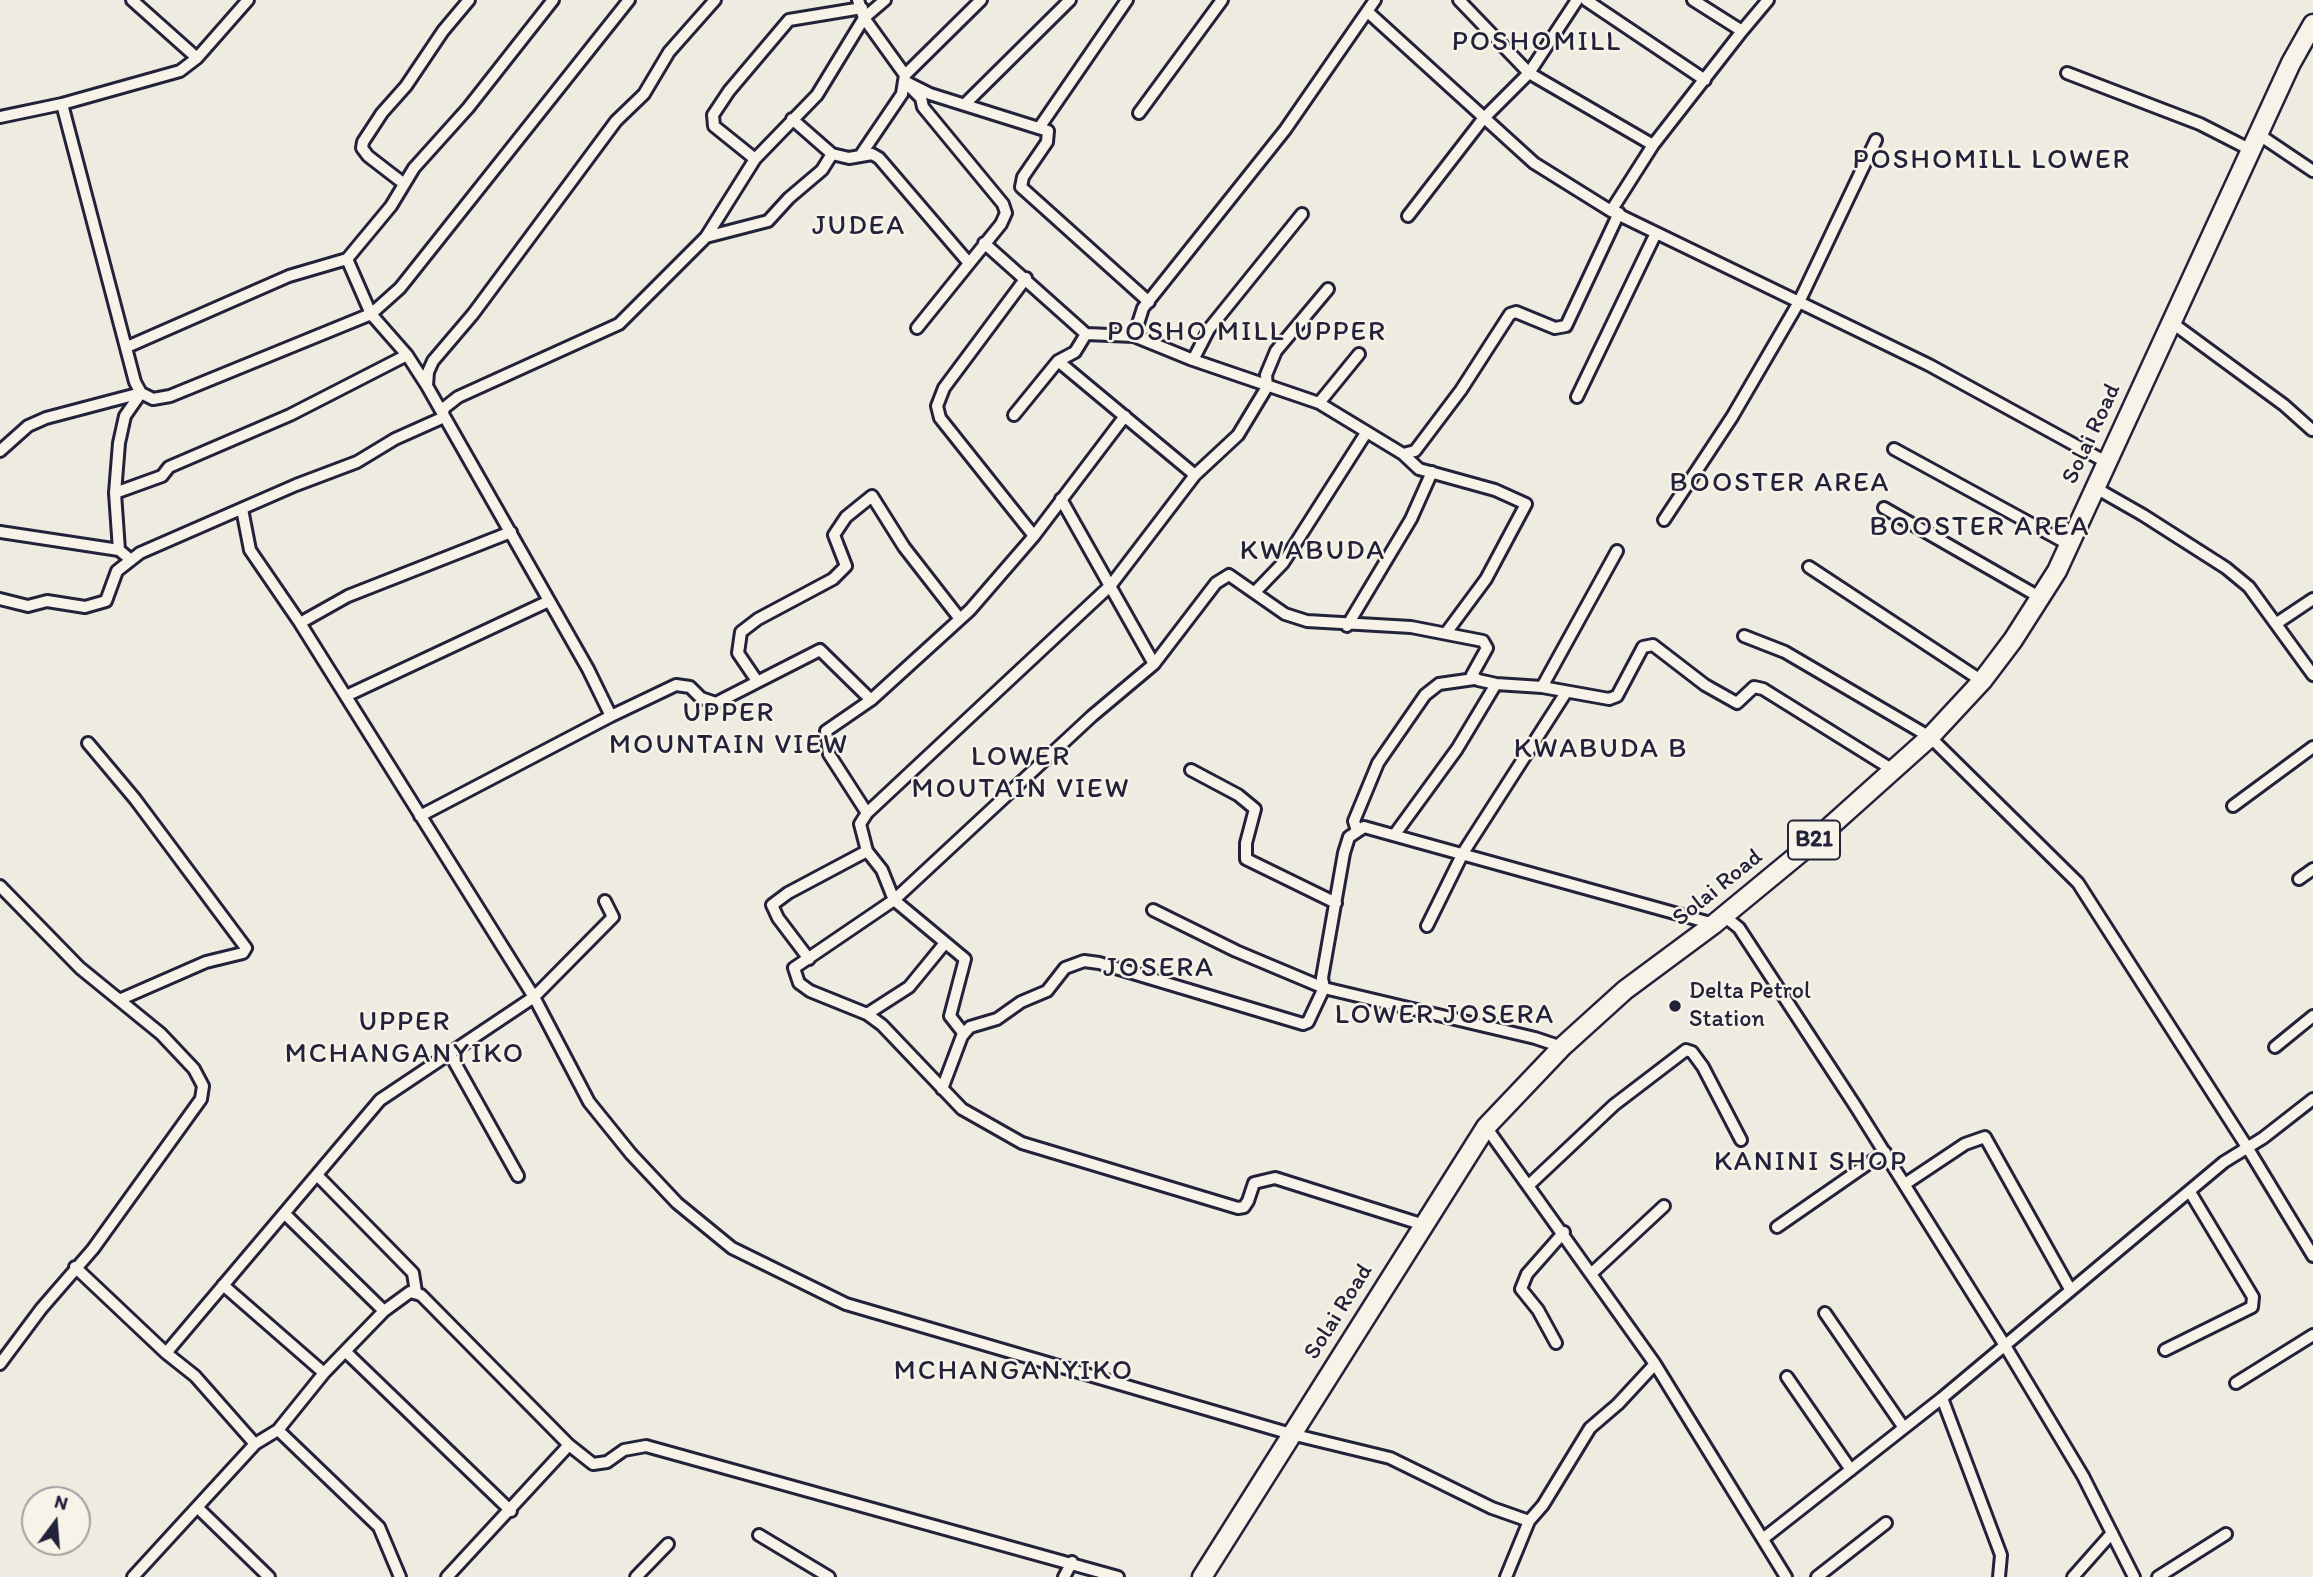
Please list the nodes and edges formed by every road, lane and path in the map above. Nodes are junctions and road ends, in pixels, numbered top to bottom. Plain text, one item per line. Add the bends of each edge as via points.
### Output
1 (132, 0) edge
2 (248, 0) edge
3 (469, 0) edge
4 (553, 0) edge
5 (629, 0) edge
6 (715, 0) edge
7 (885, 0) edge
8 (981, 0) edge
9 (1070, 0) edge
10 (1127, 0) edge
11 (1222, 0) edge
12 (1459, 0) edge
13 (1577, 0) edge
14 (1586, 0) edge
15 (1692, 0) edge
16 (1768, 0) edge
17 (1370, 4) edge
18 (862, 9) edge
19 (2313, 24) edge
20 (1742, 32) junction
21 (197, 58) junction
22 (1529, 73) junction
23 (2067, 73) dead end
24 (905, 78) junction
25 (1705, 80) junction
26 (62, 104) junction
27 (965, 104) junction
28 (1139, 113) dead end
29 (0, 117) edge
30 (792, 119) junction
31 (1483, 119) junction
32 (1039, 128) junction
33 (1876, 140) dead end
34 (2254, 142) junction
35 (1653, 145) junction
36 (862, 153) junction
37 (832, 155) junction
38 (755, 159) junction
39 (2313, 171) edge
40 (403, 183) junction
41 (1615, 212) junction
42 (1303, 214) dead end
43 (1408, 216) dead end
44 (1656, 233) junction
45 (706, 237) junction
46 (984, 243) junction
47 (347, 259) junction
48 (968, 262) junction
49 (1026, 278) junction
50 (1328, 289) dead end
51 (1149, 302) junction
52 (1799, 302) junction
53 (371, 314) junction
54 (2171, 322) junction
55 (917, 328) dead end
56 (1086, 334) junction
57 (1134, 336) junction
58 (127, 347) junction
59 (1359, 354) dead end
60 (407, 355) junction
61 (1193, 360) junction
62 (1058, 361) junction
63 (427, 386) junction
64 (1267, 387) junction
65 (141, 393) junction
66 (1577, 397) dead end
67 (1319, 403) junction
68 (443, 413) junction
69 (1014, 415) dead end
70 (1125, 416) junction
71 (2312, 430) edge
72 (1366, 433) junction
73 (1894, 449) dead end
74 (0, 451) edge
75 (1403, 454) junction
76 (2106, 462) junction
77 (1432, 472) junction
78 (1195, 475) junction
79 (2094, 487) junction
80 (115, 493) junction
81 (1061, 499) junction
82 (242, 509) junction
83 (1884, 509) dead end
84 (1664, 520) dead end
85 (0, 532) edge
86 (511, 532) junction
87 (1034, 536) junction
88 (2068, 544) junction
89 (120, 550) junction
90 (1617, 551) dead end
91 (131, 560) junction
92 (1809, 567) dead end
93 (1111, 585) junction
94 (1255, 592) junction
95 (2041, 598) junction
96 (0, 599) edge
97 (2313, 599) edge
98 (549, 601) junction
99 (960, 619) junction
100 (300, 623) junction
101 (2277, 623) junction
102 (1347, 626) junction
103 (1446, 633) junction
104 (1744, 636) dead end
105 (2309, 660) edge
106 (1154, 664) junction
107 (2313, 675) edge
108 (1474, 679) junction
109 (757, 681) junction
110 (1982, 681) junction
111 (1496, 684) junction
112 (1542, 687) junction
113 (1565, 694) junction
114 (346, 696) junction
115 (871, 700) junction
116 (611, 716) junction
117 (1930, 737) junction
118 (88, 743) dead end
119 (2313, 747) edge
120 (1191, 770) dead end
121 (1893, 770) junction
122 (2234, 806) dead end
123 (867, 813) junction
124 (420, 816) junction
125 (1357, 831) junction
126 (1395, 835) junction
127 (867, 851) junction
128 (1463, 853) junction
129 (2313, 869) edge
130 (2300, 879) dead end
131 (0, 886) edge
132 (894, 900) junction
133 (606, 901) dead end
134 (1336, 903) junction
135 (1153, 910) dead end
136 (1719, 920) junction
137 (1427, 926) dead end
138 (945, 943) junction
139 (809, 958) junction
140 (1324, 988) junction
141 (534, 997) junction
142 (119, 1000) junction
143 (867, 1014) junction
144 (2313, 1016) edge
145 (964, 1034) junction
146 (1562, 1047) junction
147 (2275, 1047) dead end
148 (450, 1054) junction
149 (942, 1089) junction
150 (2313, 1099) edge
151 (1486, 1127) junction
152 (1741, 1140) dead end
153 (2247, 1147) junction
154 (1885, 1152) junction
155 (317, 1175) junction
156 (517, 1176) dead end
157 (1905, 1184) junction
158 (1529, 1185) junction
159 (2190, 1192) junction
160 (1664, 1206) dead end
161 (285, 1214) junction
162 (1424, 1225) junction
163 (1777, 1227) dead end
164 (1564, 1232) junction
165 (2313, 1256) edge
166 (75, 1267) junction
167 (1592, 1273) junction
168 (223, 1285) junction
169 (2070, 1289) junction
170 (416, 1292) junction
171 (384, 1311) junction
172 (1825, 1313) dead end
173 (2313, 1335) edge
174 (1556, 1343) dead end
175 (2004, 1344) junction
176 (2165, 1350) dead end
177 (346, 1352) junction
178 (166, 1353) junction
179 (0, 1364) edge
180 (1655, 1364) junction
181 (324, 1373) junction
182 (1787, 1377) dead end
183 (2236, 1383) dead end
184 (1942, 1398) junction
185 (1903, 1428) junction
186 (278, 1430) junction
187 (1291, 1434) junction
188 (255, 1444) junction
189 (569, 1445) junction
190 (1851, 1470) junction
191 (197, 1507) junction
192 (511, 1511) junction
193 (1529, 1521) junction
194 (1886, 1523) dead end
195 (2112, 1534) junction
196 (2226, 1534) dead end
197 (760, 1535) dead end
198 (1764, 1538) junction
199 (668, 1544) dead end
200 (1072, 1562) junction
201 (133, 1577) edge
202 (269, 1577) edge
203 (400, 1577) edge
204 (447, 1577) edge
205 (636, 1577) edge
206 (829, 1577) edge
207 (1063, 1577) edge
208 (1118, 1577) edge
209 (1202, 1577) edge
210 (1506, 1577) edge
211 (1786, 1577) edge
212 (1817, 1577) edge
213 (1998, 1577) edge
214 (2073, 1577) edge
215 (2134, 1577) edge
216 (2158, 1577) edge

1 - 21 street
2 - 21 street
3 - 40 street via 363,142 368,156
4 - 40 street
5 - 53 street via 446,234 400,289
6 - 63 street via 676,44 643,94 616,121 474,314 433,361
7 - 18 street
8 - 24 street
9 - 27 street
10 - 32 street
11 - 28 street
12 - 22 street
13 - 22 street
14 - 25 street
15 - 20 street
16 - 20 street
17 - 31 street
17 - 51 street via 1285,130
18 - 24 street
18 - 30 street via 817,95
18 - 38 street via 789,20 729,91 713,115 714,126
19 - 34 highway, Solai Road / B21
20 - 25 street
21 - 26 street via 180,71
22 - 31 street
22 - 35 street
23 - 34 street
24 - 27 street via 930,94
24 - 36 street via 902,94
24 - 46 street via 923,107 1003,204 1005,218
25 - 35 street
26 - 29 street
26 - 58 street
27 - 32 street
30 - 37 street
30 - 38 street
31 - 41 street via 1534,163
31 - 43 street
32 - 51 street via 1048,131 1047,142 1021,187
33 - 52 street
34 - 39 street
34 - 54 highway, Solai Road / B21
35 - 41 street
36 - 37 street via 849,158
36 - 48 street via 879,158
37 - 45 street via 768,221
38 - 45 street
40 - 47 street via 391,206
41 - 44 street
41 - 75 street via 1566,326 1555,328 1516,312 1510,314 1415,451
42 - 61 street via 1209,329
44 - 52 street
44 - 66 street
45 - 68 street via 619,324 457,397
46 - 48 street
46 - 49 street
47 - 53 street
47 - 58 street via 289,276
48 - 55 street
49 - 56 street
49 - 87 street via 944,388 937,406 940,418
50 - 64 street via 1276,351 1266,375
51 - 57 street
52 - 76 street via 1929,365
52 - 84 street
53 - 60 street
53 - 65 street via 195,388 153,399
54 - 71 street
54 - 76 highway, Solai Road / B21
56 - 57 street
56 - 62 street via 1075,352
57 - 61 street
58 - 65 street
59 - 67 street
60 - 63 street
60 - 80 street via 290,415 169,467 162,476
61 - 64 street
62 - 69 street
62 - 70 street
63 - 68 street
64 - 67 street
64 - 78 street via 1237,435
65 - 74 street via 46,418 27,426
65 - 80 street via 125,416
67 - 72 street
68 - 82 street via 442,418 357,462
68 - 86 street
70 - 78 street
70 - 81 street
72 - 75 street
72 - 94 street via 1278,570
73 - 88 street
75 - 77 street via 1416,467
76 - 79 highway, Solai Road / B21
77 - 102 street via 1411,519
77 - 103 street via 1494,489 1526,504 1486,579
78 - 93 street
79 - 88 highway, Solai Road / B21
79 - 101 street via 2226,568 2249,587
80 - 89 street
81 - 87 street
81 - 93 street
82 - 91 street
82 - 100 street via 250,550
83 - 95 street
85 - 89 street
86 - 98 street
86 - 100 street via 359,591
87 - 99 street
88 - 95 highway, Solai Road / B21
89 - 91 street
90 - 112 street
91 - 96 street via 117,571 106,601 85,607 47,601 29,606
92 - 110 street
93 - 106 street
93 - 123 street
94 - 102 street via 1285,614
94 - 106 street via 1229,575 1216,583
95 - 110 highway, Solai Road / B21
97 - 101 street
98 - 114 street
98 - 116 street
99 - 109 street via 904,547 873,496 846,517 834,535 846,566 833,579 741,632 738,653
99 - 115 street
100 - 114 street
101 - 105 street
102 - 103 street via 1411,627
103 - 108 street via 1487,644
104 - 117 street via 1786,652
105 - 107 street
106 - 132 street
108 - 111 street
108 - 125 street via 1439,684 1425,695 1378,763 1354,821
109 - 115 street via 820,650
109 - 116 street via 716,703 701,698 690,687 676,685
110 - 117 highway, Solai Road / B21
111 - 112 street
111 - 126 street via 1457,749
112 - 113 street
113 - 121 street via 1614,697 1643,647 1653,645 1737,703 1754,687 1763,689
113 - 128 street
114 - 124 street
115 - 123 street via 826,731 829,754
116 - 124 street
117 - 121 highway, Solai Road / B21
117 - 153 street via 2078,883
118 - 142 street via 246,948
119 - 122 street
120 - 134 street via 1255,809 1246,859
121 - 136 highway, Solai Road / B21
123 - 127 street via 860,830
124 - 141 street
125 - 126 street via 1364,827
125 - 134 street via 1344,853
126 - 128 street
127 - 132 street via 882,870
127 - 139 street via 772,905
128 - 136 street
128 - 137 street
129 - 130 street
131 - 142 street via 80,968
132 - 138 street
132 - 139 street
133 - 141 street via 613,917
134 - 140 street
135 - 140 street
136 - 146 highway, Solai Road / B21 via 1625,990
136 - 154 street via 1739,928
138 - 143 street via 909,987
138 - 145 street via 965,959 950,1016
139 - 143 street via 794,968 799,983
140 - 145 street via 1303,1024 1084,961 1065,968 1047,992 1021,1002 997,1019 970,1027
140 - 146 street
141 - 148 street
141 - 187 street via 597,1112 677,1203 732,1248 846,1304
142 - 166 street via 162,1034 194,1069 203,1086 201,1100 93,1249
143 - 149 street
144 - 147 street
145 - 149 street
146 - 151 highway, Solai Road / B21
148 - 155 street via 380,1100
148 - 156 street
149 - 162 street via 976,1118 1022,1143 1226,1204 1244,1207 1254,1183 1275,1178
150 - 153 street
151 - 158 street
151 - 162 highway, Solai Road / B21
152 - 158 street via 1703,1067 1686,1050 1614,1105
153 - 159 street
153 - 165 street
154 - 157 street
154 - 163 street
155 - 161 street
155 - 170 street via 413,1273
157 - 169 street via 1965,1144 1985,1137
157 - 175 street
158 - 164 street
159 - 169 street
159 - 176 street via 2253,1297 2252,1307
160 - 167 street
161 - 168 street
161 - 171 street
162 - 187 highway, Solai Road / B21
164 - 167 street
164 - 174 street via 1527,1275 1521,1289
166 - 178 street
166 - 179 street
167 - 180 street
168 - 178 street
168 - 181 street
169 - 175 street
170 - 171 street
170 - 189 street
171 - 177 street
172 - 185 street
173 - 183 street
175 - 184 street
175 - 195 street
177 - 181 street
177 - 192 street
178 - 188 street via 195,1376
180 - 193 street via 1590,1428
180 - 198 street
181 - 186 street
182 - 190 street
184 - 185 street
184 - 213 street via 2001,1555
185 - 190 street
186 - 188 street
186 - 203 street via 379,1527
187 - 193 street via 1390,1458
187 - 209 highway, Solai Road / B21
188 - 191 street
189 - 192 street
189 - 200 street via 598,1465 624,1450 646,1446
190 - 198 street
191 - 201 street
191 - 202 street
192 - 204 street
193 - 210 street
194 - 212 street
195 - 214 street
195 - 215 street
196 - 216 street
197 - 206 street
198 - 211 street
199 - 205 street
200 - 207 street
200 - 208 street

